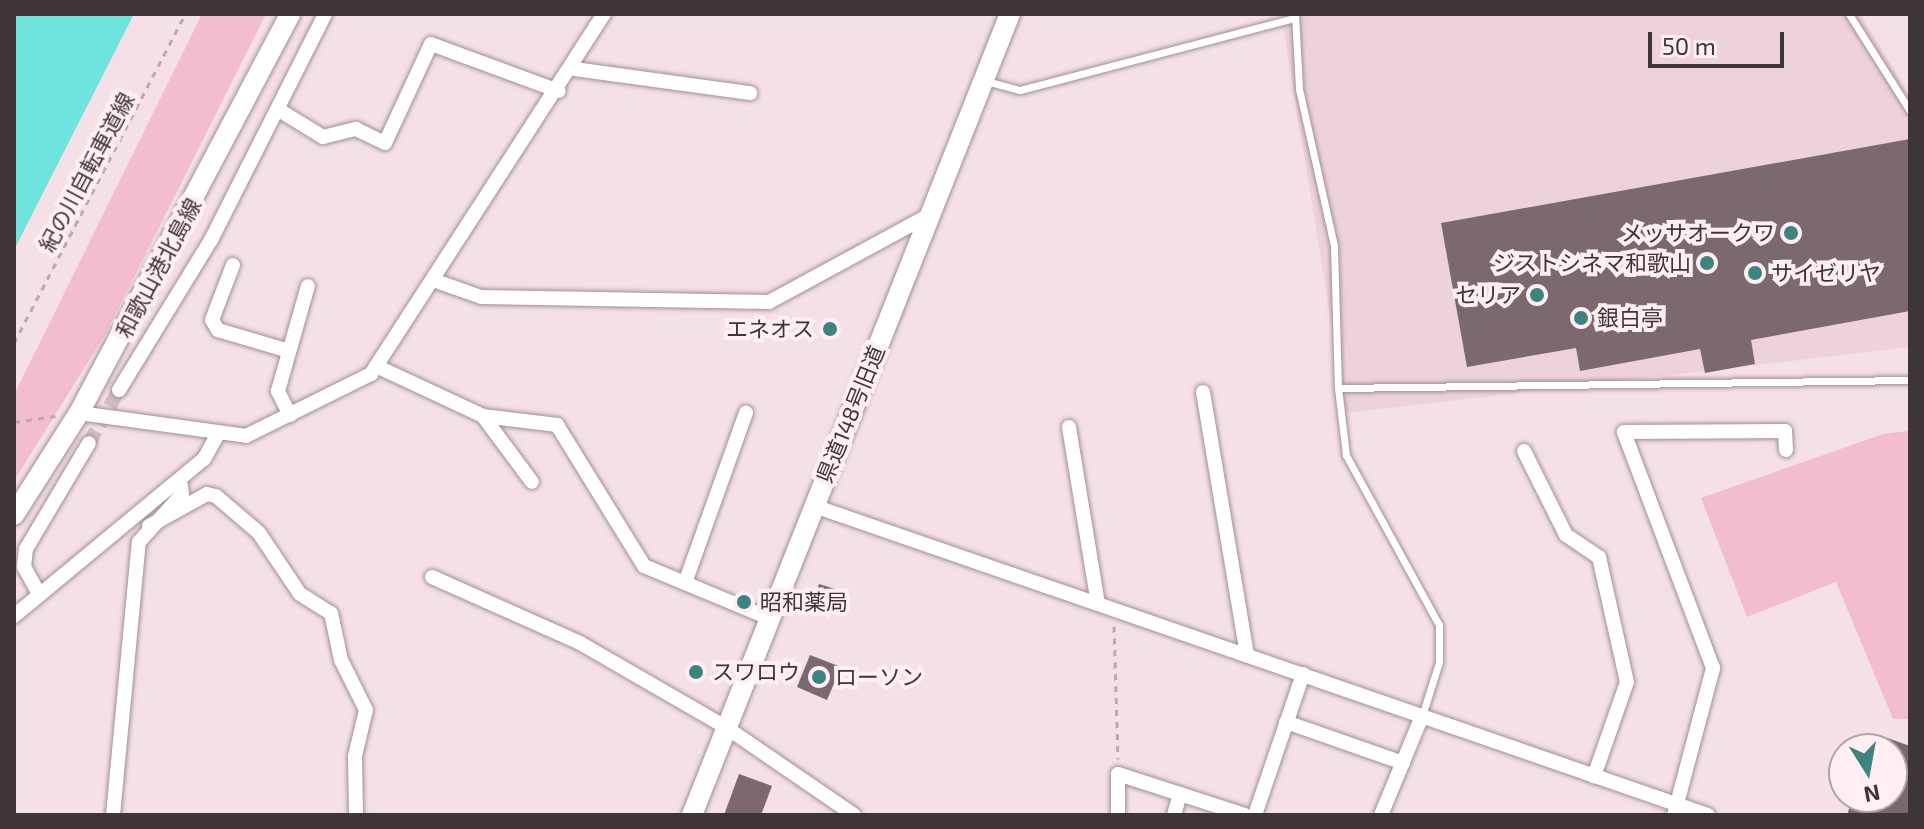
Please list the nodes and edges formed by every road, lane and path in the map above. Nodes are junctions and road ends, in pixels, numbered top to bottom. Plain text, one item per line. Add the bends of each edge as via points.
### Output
1 (185, 14) edge
2 (290, 14) edge
3 (325, 14) edge
4 (604, 14) edge
5 (1010, 14) edge
6 (1849, 14) edge
7 (1295, 16) edge
8 (574, 69) junction
9 (984, 80) junction
10 (559, 91) junction
11 (750, 93) dead end
12 (279, 110) junction
13 (1910, 111) edge
14 (929, 215) junction
15 (233, 265) dead end
16 (433, 280) junction
17 (308, 286) dead end
18 (14, 343) edge
19 (289, 351) junction
20 (376, 366) junction
21 (1910, 380) edge
22 (1338, 388) junction
23 (119, 390) tunnel mouth
24 (1203, 392) dead end
25 (79, 413) junction
26 (746, 413) dead end
27 (290, 415) junction
28 (483, 416) junction
29 (14, 422) edge
30 (1069, 427) dead end
31 (217, 436) junction
32 (89, 443) tunnel mouth
33 (1786, 450) dead end
34 (1524, 451) dead end
35 (180, 480) junction
36 (532, 482) dead end
37 (814, 506) junction
38 (14, 515) edge
39 (149, 526) junction
40 (432, 577) dead end
41 (685, 583) junction
42 (38, 592) junction
43 (1098, 604) junction
44 (1113, 609) junction
45 (14, 616) edge
46 (769, 618) junction
47 (1247, 655) junction
48 (1303, 674) junction
49 (1422, 716) junction
50 (1286, 722) junction
51 (727, 728) junction
52 (1403, 763) junction
53 (1118, 774) junction
54 (1594, 776) junction
55 (1180, 794) junction
56 (1674, 809) edge
57 (113, 815) edge
58 (356, 815) edge
59 (692, 815) edge
60 (854, 815) edge
61 (1118, 815) edge
62 (1174, 815) edge
63 (1245, 815) edge
64 (1255, 815) edge
65 (1381, 815) edge
66 (1708, 815) edge

1 - 18 path, 紀の川自転車道線
2 - 25 street, 和歌山港北島線
3 - 12 street
4 - 8 street
5 - 9 street, 県道148号旧道
6 - 13 lane
7 - 9 lane via 1020,90
7 - 22 lane via 1299,89 1329,210
8 - 10 street
8 - 11 street
9 - 14 street, 県道148号旧道
10 - 12 street via 431,44 385,143 356,129 323,137
10 - 16 street
12 - 23 street via 211,240
14 - 16 street via 769,302 481,297
14 - 37 street, 県道148号旧道
15 - 19 street via 212,320 218,330
16 - 20 street
17 - 19 street
19 - 27 street via 278,391
20 - 27 street
20 - 28 street
21 - 22 lane
22 - 49 lane via 1346,455 1439,625 1439,662
24 - 47 street
25 - 29 path
25 - 31 street
25 - 38 street, 和歌山港北島線
26 - 41 street
27 - 31 street via 246,436
28 - 36 street
28 - 41 street via 557,425 644,566
30 - 43 street
31 - 35 street
32 - 42 street via 26,549 24,567
33 - 56 street via 1785,431 1624,432 1713,668
34 - 54 street via 1566,535 1599,557 1627,682
35 - 39 street via 182,494
35 - 42 street
37 - 43 street
37 - 46 street, 県道148号旧道
39 - 57 street via 139,542 124,660
39 - 58 street via 207,494 216,496 259,533 300,594 331,613 341,660 366,710 355,756
40 - 51 street via 580,643
41 - 46 street
42 - 45 street
43 - 44 street
44 - 47 street
44 - 53 path
46 - 51 street, 県道148号旧道
47 - 48 street
48 - 49 street
48 - 50 street
49 - 52 street
49 - 54 street
50 - 52 street
50 - 64 street
51 - 59 street, 県道148号旧道
51 - 60 street
52 - 65 street
53 - 55 street
53 - 61 street
54 - 56 street
55 - 62 street
55 - 63 street
56 - 66 street

